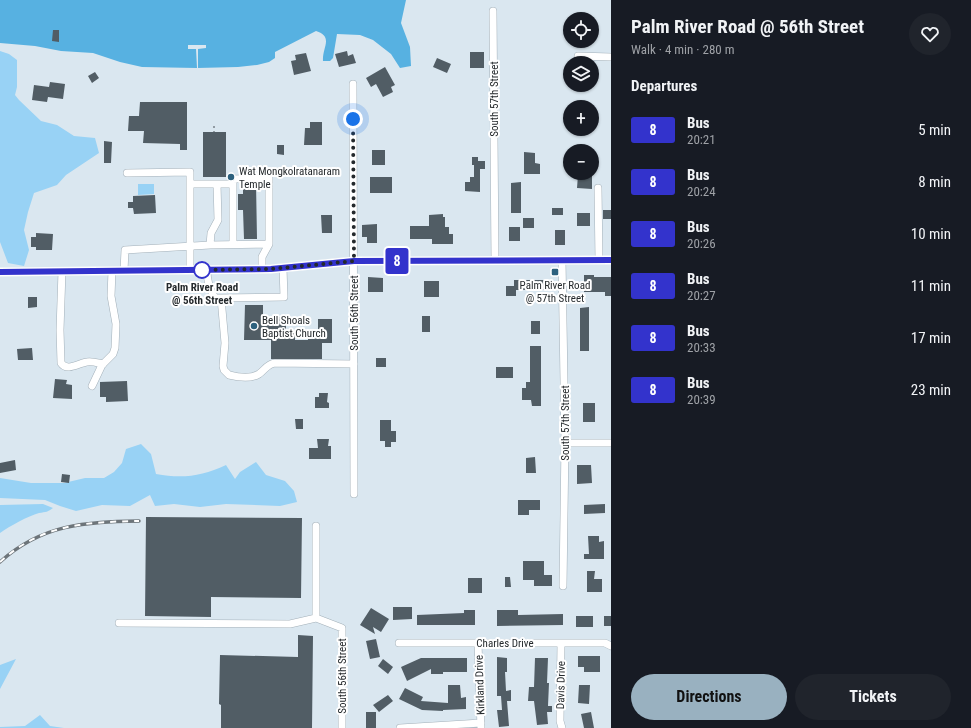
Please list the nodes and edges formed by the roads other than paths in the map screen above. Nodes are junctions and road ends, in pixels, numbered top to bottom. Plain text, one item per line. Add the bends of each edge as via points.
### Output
1 (493, 11) dead end
2 (599, 57) edge
3 (611, 57) edge
4 (353, 84) dead end
5 (127, 173) dead end
6 (190, 184) junction
7 (217, 184) junction
8 (233, 184) junction
9 (598, 188) dead end
10 (232, 244) junction
11 (270, 244) junction
12 (210, 245) junction
13 (190, 246) junction
14 (495, 260) junction
15 (562, 260) junction
16 (599, 260) junction
17 (611, 260) edge
18 (354, 261) junction
19 (282, 268) junction
20 (190, 270) junction
21 (207, 270) junction
22 (262, 270) junction
23 (62, 271) junction
24 (112, 271) junction
25 (124, 271) junction
26 (0, 272) edge
27 (221, 298) junction
28 (103, 364) junction
29 (354, 364) junction
30 (92, 386) dead end
31 (565, 443) junction
32 (611, 443) edge
33 (354, 494) dead end
34 (316, 526) dead end
35 (563, 586) dead end
36 (316, 618) junction
37 (119, 623) dead end
38 (399, 643) dead end
39 (478, 643) junction
40 (561, 643) junction
41 (611, 646) edge
42 (481, 726) edge
43 (342, 728) edge
44 (400, 728) edge
45 (562, 728) edge

1 - 14 street, South 57th Street
2 - 3 street
4 - 18 street, South 56th Street
5 - 6 street via 190,172
6 - 7 street
6 - 13 street
7 - 8 street
7 - 12 street via 218,220 210,233
8 - 10 street
8 - 11 street via 234,178 269,178
9 - 16 street
10 - 11 street
10 - 12 street
11 - 22 street via 262,257
12 - 13 street
13 - 20 street
13 - 25 street via 125,250
14 - 15 street
14 - 18 street
15 - 16 street
15 - 31 street, South 57th Street
16 - 17 street
18 - 19 street
18 - 29 street, South 56th Street
19 - 22 street
19 - 27 street via 284,297
20 - 21 street
20 - 25 street
21 - 22 street
21 - 27 street via 209,289 215,298
23 - 24 street
23 - 26 street
23 - 28 street via 60,363 66,368 87,362
24 - 25 street
24 - 28 street via 116,337 113,354
27 - 29 street via 225,343 224,370 229,375 256,375 275,363
28 - 30 street
29 - 33 street, South 56th Street
31 - 32 street
31 - 35 street, South 57th Street
34 - 36 street
36 - 37 street via 290,624
36 - 43 street, South 56th Street via 342,628
38 - 39 street, Charles Drive
39 - 40 street, Charles Drive
39 - 42 street, Kirkland Drive
40 - 41 street, Charles Drive via 605,643
40 - 45 street, Davis Drive
42 - 44 street

